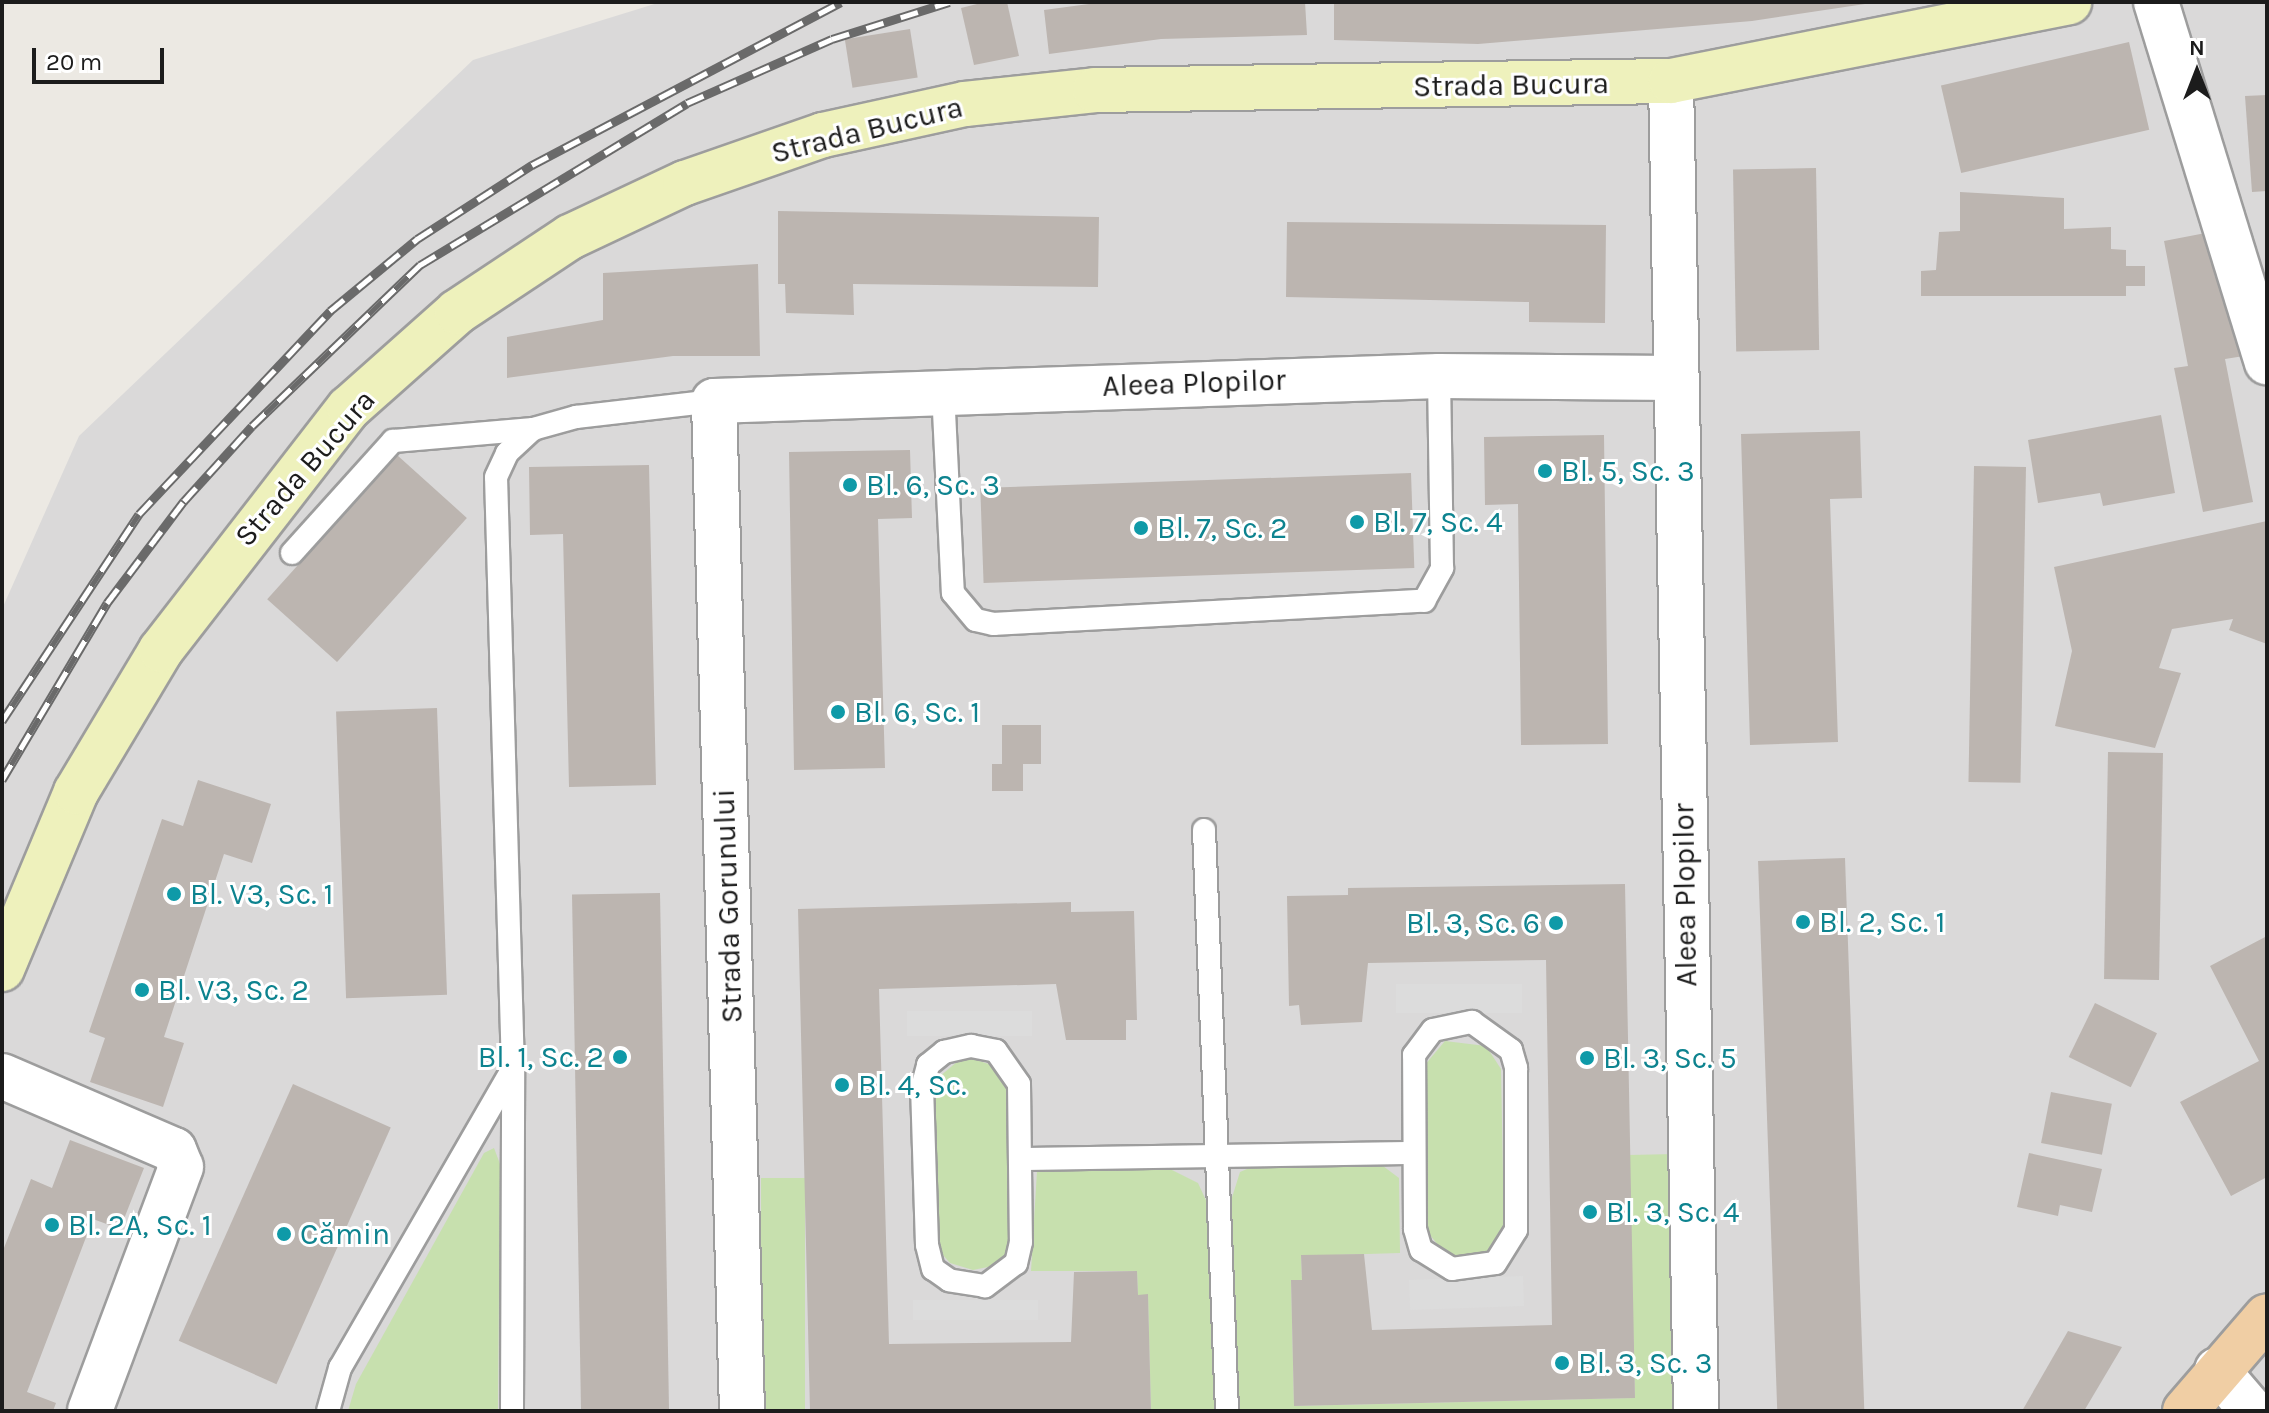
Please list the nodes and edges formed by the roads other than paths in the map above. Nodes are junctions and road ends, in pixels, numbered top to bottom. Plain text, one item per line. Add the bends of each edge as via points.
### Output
1 (2069, 2) edge
2 (2156, 2) edge
3 (1671, 81) junction
4 (2267, 362) edge
5 (1439, 376) junction
6 (1674, 378) junction
7 (943, 391) junction
8 (714, 401) junction
9 (533, 429) junction
10 (292, 553) dead end
11 (1204, 830) dead end
12 (2, 969) edge
13 (513, 1070) junction
14 (2, 1076) edge
15 (1412, 1153) junction
16 (1216, 1156) junction
17 (1021, 1159) junction
18 (2267, 1316) edge
19 (2217, 1370) junction
20 (90, 1411) edge
21 (328, 1411) edge
22 (512, 1411) edge
23 (742, 1411) edge
24 (1227, 1411) edge
25 (1696, 1411) edge
26 (2185, 1411) edge
27 (2252, 1411) edge

1 - 3 main road, Strada Bucura
2 - 4 street
3 - 6 street, Aleea Plopilor
3 - 12 main road, Strada Bucura via 1095,90 965,104 823,135 685,183 570,237 457,312 349,408 252,525 161,650 76,792
5 - 6 street, Aleea Plopilor
5 - 7 street, Aleea Plopilor
5 - 7 lane via 1442,568 1424,601 994,624 976,620 953,593
6 - 25 street, Aleea Plopilor
7 - 8 street, Aleea Plopilor
8 - 9 lane via 576,417
8 - 23 street, Strada Gorunului
9 - 10 lane via 393,441
9 - 13 lane via 507,453 492,509
11 - 16 lane
13 - 21 lane via 340,1368
13 - 22 lane
14 - 20 street via 174,1150 181,1167
15 - 15 lane via 1414,1055 1447,1023 1490,1030 1516,1068 1516,1230 1495,1263 1452,1269 1421,1250
15 - 16 lane
16 - 17 lane
16 - 24 lane
17 - 17 lane via 1016,1263 985,1286 949,1280 933,1269 927,1245 922,1088 928,1065 944,1052 971,1046 996,1051 1011,1064 1019,1084
18 - 19 main road
19 - 26 main road
19 - 27 street

